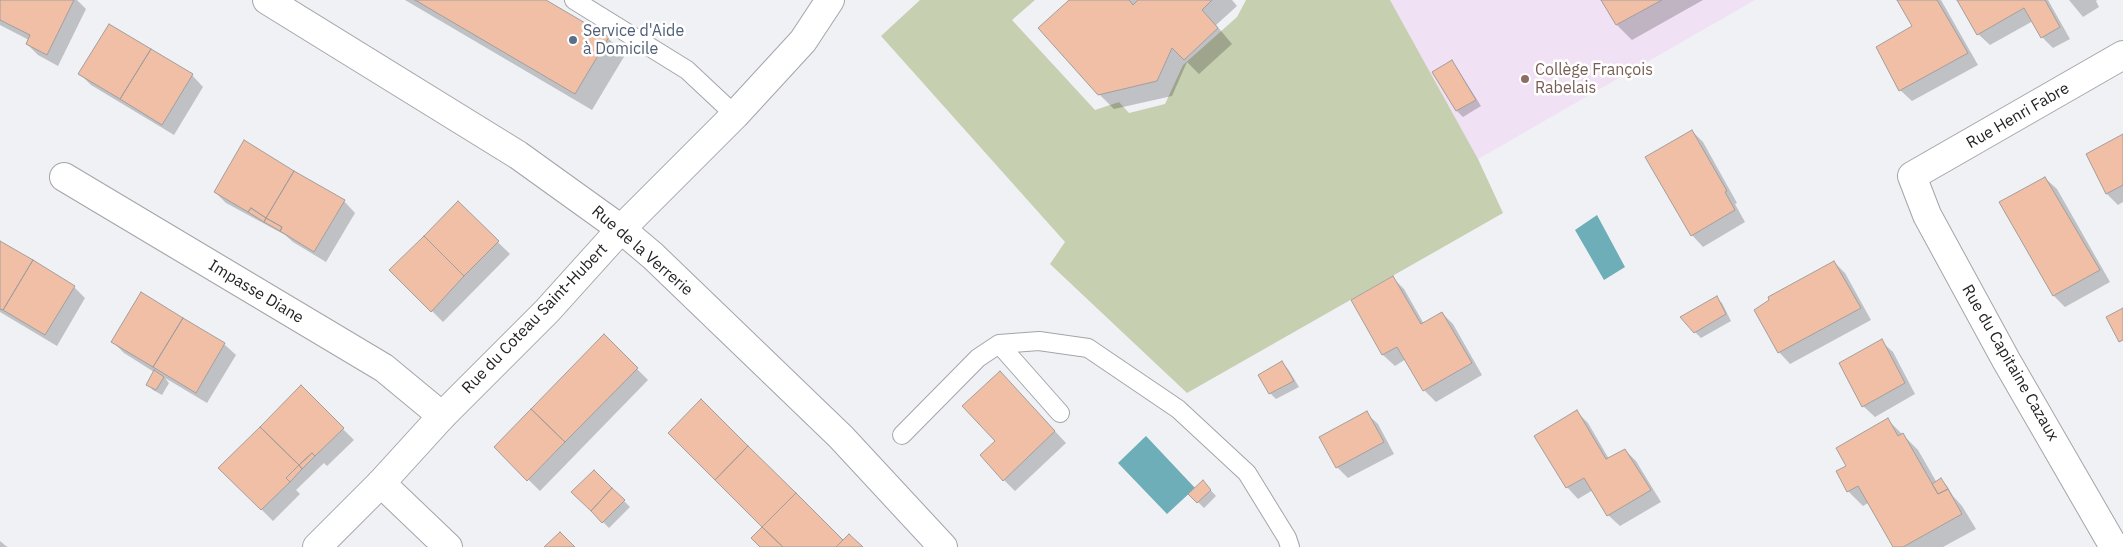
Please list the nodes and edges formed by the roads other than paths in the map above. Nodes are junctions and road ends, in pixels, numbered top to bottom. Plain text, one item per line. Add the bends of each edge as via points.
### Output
1 (267, 0) edge
2 (574, 0) edge
3 (830, 0) edge
4 (2123, 55) edge
5 (735, 115) junction
6 (1912, 176) joint
7 (64, 177) dead end
8 (621, 228) junction
9 (999, 344) junction
10 (1060, 414) dead end
11 (442, 416) junction
12 (902, 435) dead end
13 (380, 483) junction
14 (317, 547) edge
15 (448, 547) edge
16 (943, 547) edge
17 (1290, 547) edge
18 (2114, 547) edge

1 - 8 street, Rue de la Verrerie via 518,155
2 - 5 lane via 687,70
3 - 5 street, Rue du Coteau Saint-Hubert via 803,41
4 - 6 street, Rue Henri Fabre
5 - 8 street, Rue du Coteau Saint-Hubert
6 - 18 street, Rue du Capitaine Cazaux via 1927,215
7 - 11 street, Impasse Diane via 384,368
8 - 11 street, Rue du Coteau Saint-Hubert via 547,311
8 - 16 street, Rue de la Verrerie via 841,438
9 - 10 lane
9 - 12 lane via 978,358
9 - 17 lane via 1038,341 1088,348 1178,409 1247,473
11 - 13 street, Rue du Coteau Saint-Hubert
13 - 14 street, Rue du Coteau Saint-Hubert
13 - 15 street

